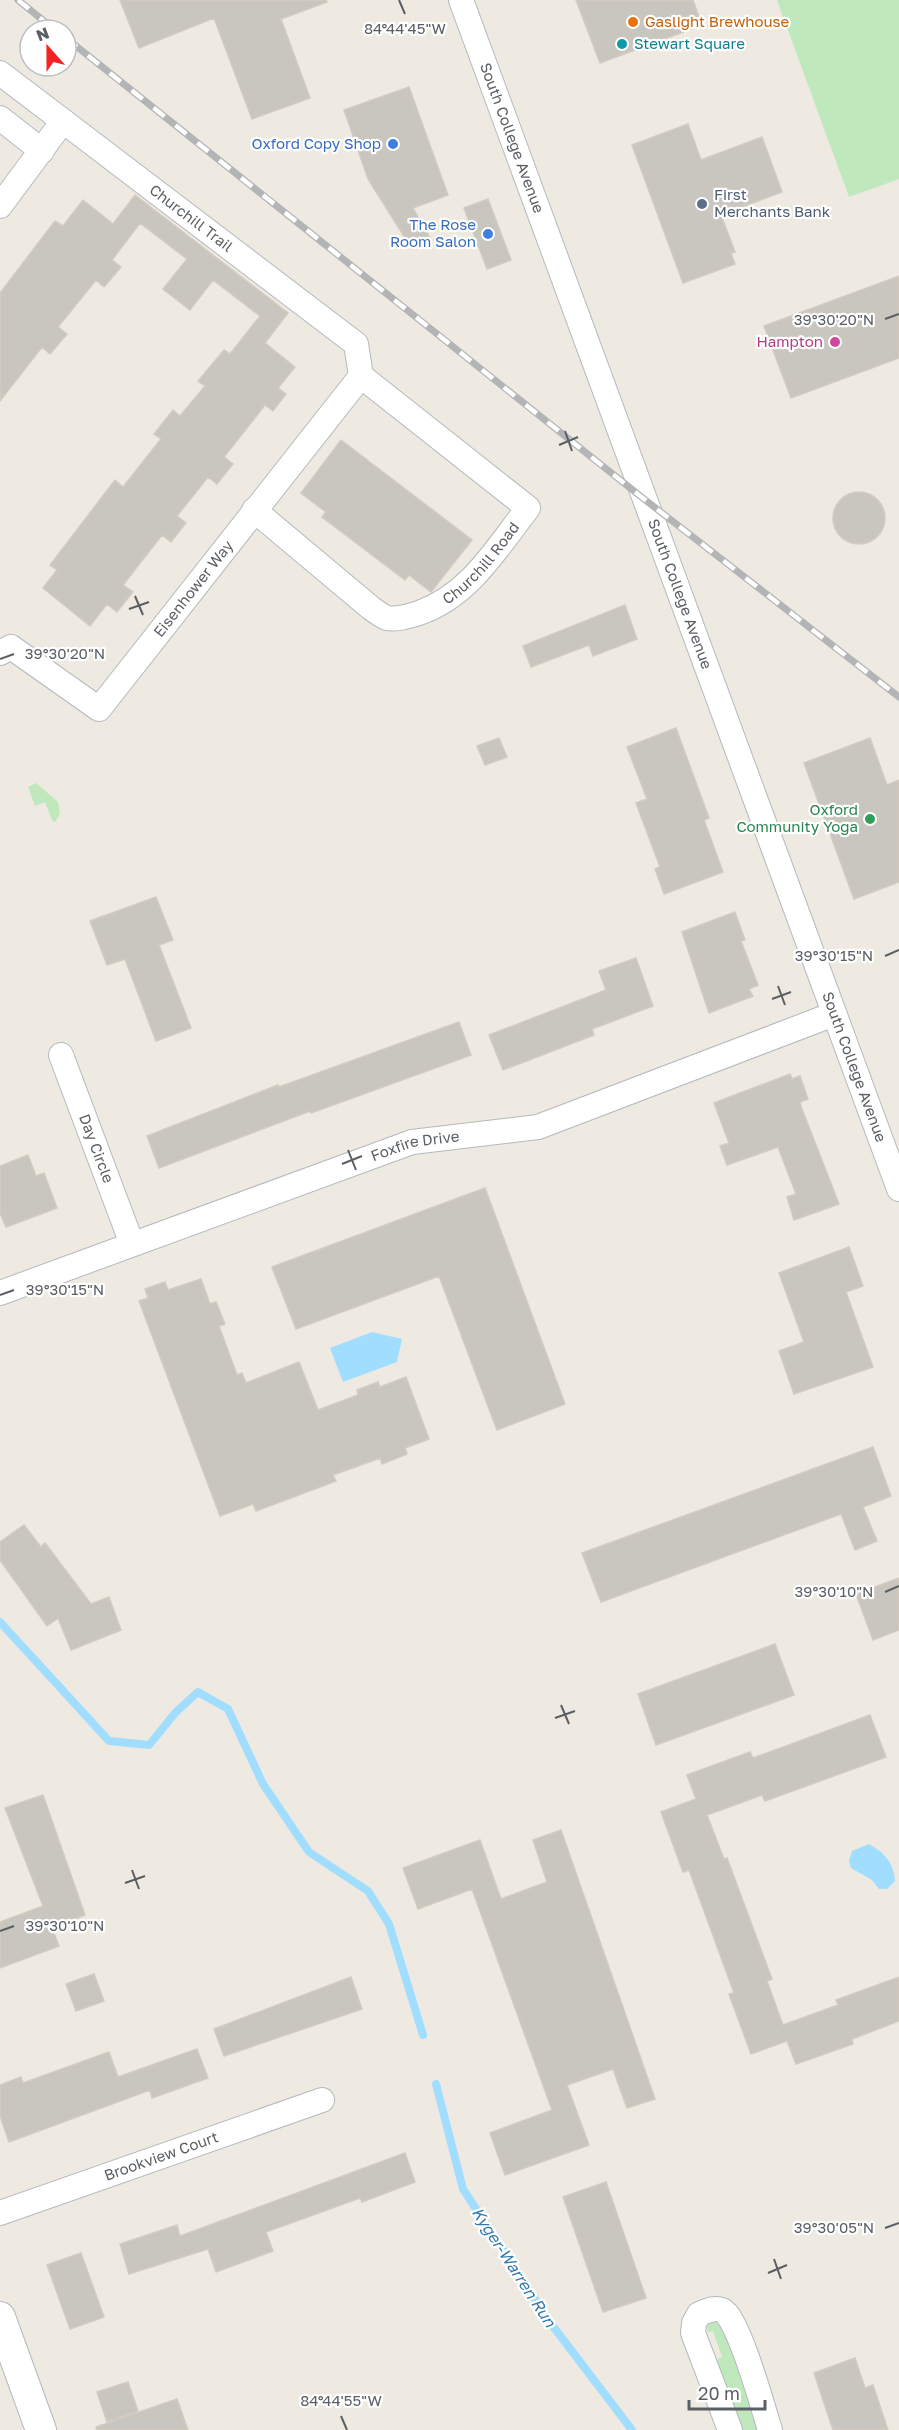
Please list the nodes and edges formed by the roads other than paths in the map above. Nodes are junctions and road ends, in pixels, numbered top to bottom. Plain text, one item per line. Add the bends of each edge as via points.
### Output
1 (460, 0) edge
2 (0, 73) edge
3 (0, 118) edge
4 (63, 121) junction
5 (42, 151) junction
6 (0, 206) edge
7 (361, 376) junction
8 (254, 510) junction
9 (0, 653) edge
10 (834, 1014) junction
11 (61, 1055) dead end
12 (899, 1189) edge
13 (132, 1244) junction
14 (0, 1293) edge
15 (322, 2100) dead end
16 (0, 2213) edge
17 (0, 2317) edge
18 (41, 2430) edge
19 (730, 2430) edge
20 (770, 2430) edge

1 - 10 street, South College Avenue
2 - 4 street, Churchill Trail
3 - 5 street
4 - 5 street
4 - 7 street, Churchill Trail via 356,344
5 - 6 street
7 - 8 street, Eisenhower Way
7 - 8 street, Churchill Road via 528,507 467,585 450,600 425,611 387,618
8 - 9 street, Eisenhower Way via 99,709 10,647
10 - 12 street, South College Avenue
10 - 13 street, Foxfire Drive via 538,1126 412,1142
11 - 13 street, Day Circle
13 - 14 street, Foxfire Drive
15 - 16 street, Brookview Court
17 - 18 street
19 - 20 street via 693,2333 699,2314 713,2309 723,2310 730,2317

